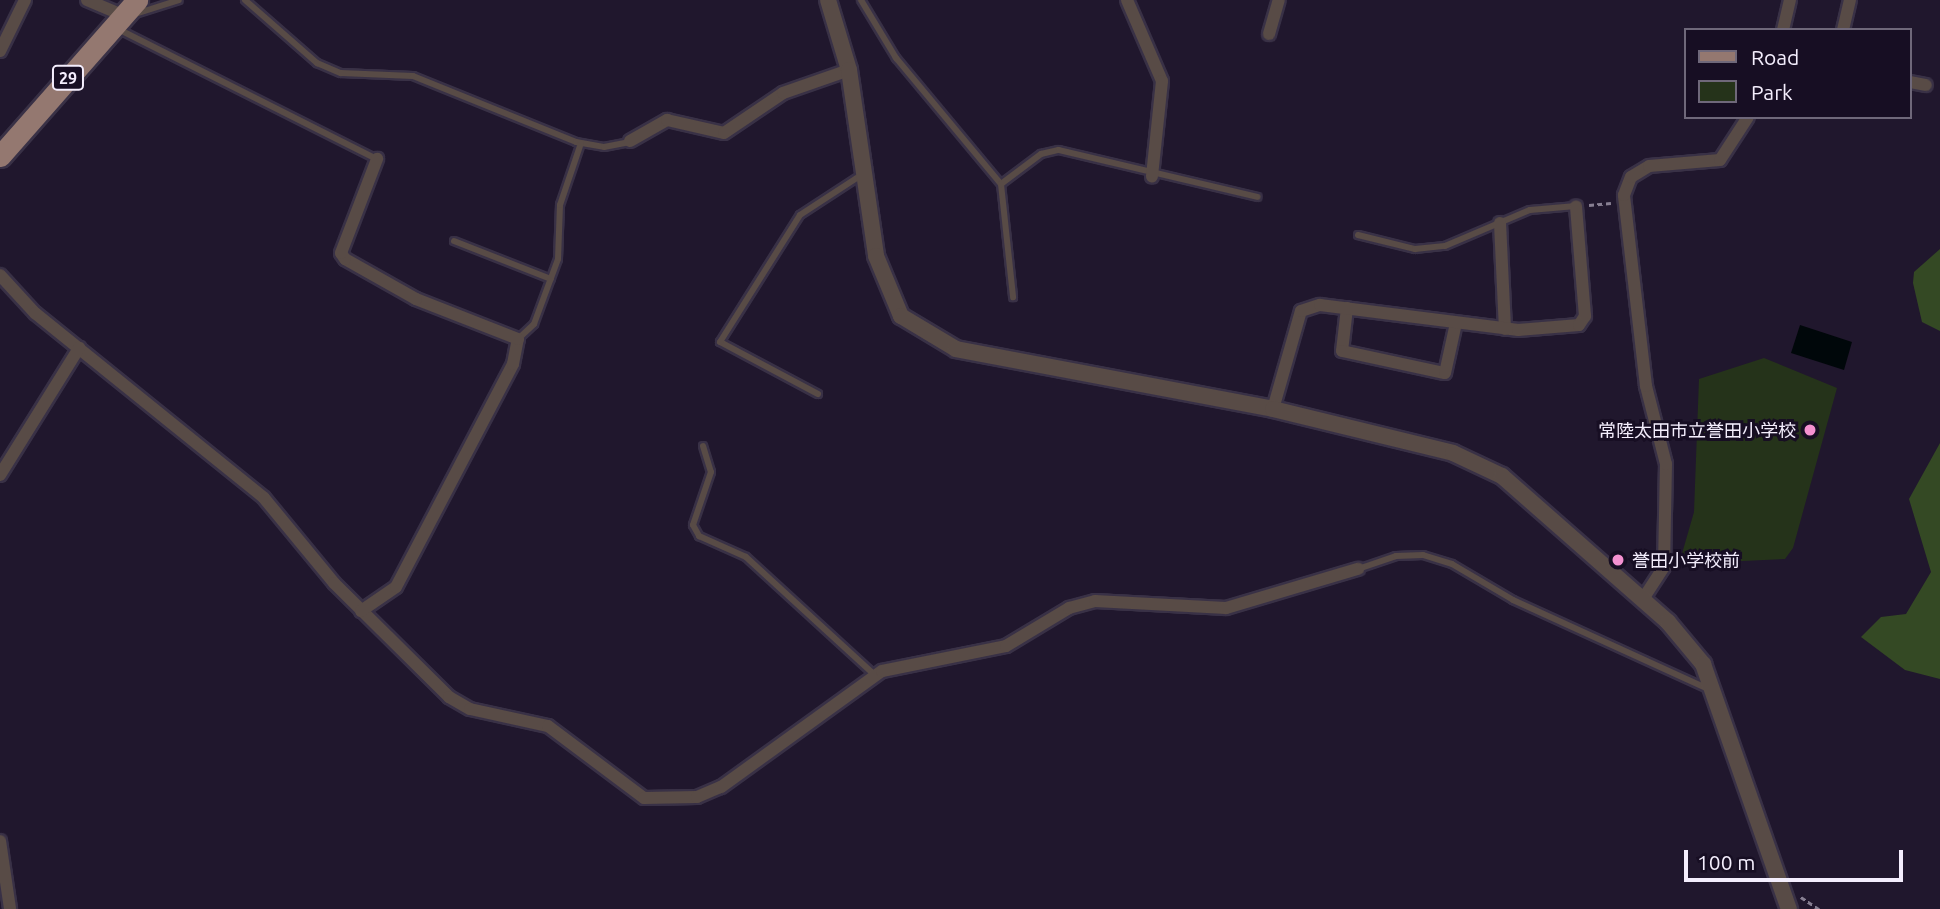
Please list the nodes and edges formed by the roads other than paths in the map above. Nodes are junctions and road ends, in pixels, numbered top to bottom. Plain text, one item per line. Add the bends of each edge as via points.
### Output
1 (25, 0) edge
2 (88, 0) edge
3 (179, 0) edge
4 (244, 0) edge
5 (828, 0) edge
6 (861, 0) edge
7 (1127, 0) edge
8 (1279, 0) edge
9 (1790, 0) edge
10 (1850, 0) edge
11 (124, 14) edge
12 (1783, 28) edge
13 (1843, 28) edge
14 (1269, 34) dead end
15 (1, 47) edge
16 (849, 70) junction
17 (1912, 82) edge
18 (1926, 85) dead end
19 (1747, 119) edge
20 (630, 141) joint
21 (581, 143) junction
22 (0, 156) edge
23 (377, 159) joint
24 (864, 173) junction
25 (1152, 176) junction
26 (1002, 184) junction
27 (1258, 197) dead end
28 (1576, 206) joint
29 (1500, 223) junction
30 (1358, 235) dead end
31 (454, 241) dead end
32 (0, 275) edge
33 (551, 279) junction
34 (1013, 297) dead end
35 (1348, 308) junction
36 (1456, 323) junction
37 (1505, 329) junction
38 (518, 340) junction
39 (79, 348) junction
40 (818, 394) dead end
41 (1273, 409) junction
42 (703, 446) dead end
43 (0, 475) edge
44 (1359, 569) joint
45 (1643, 599) junction
46 (361, 611) junction
47 (876, 676) junction
48 (1714, 691) junction
49 (0, 841) edge
50 (10, 909) edge
51 (1789, 909) edge

1 - 15 street
2 - 11 street
3 - 11 lane
4 - 21 lane via 317,64 341,73 432,81
5 - 16 street
6 - 26 lane via 896,58
7 - 25 street via 1162,81
8 - 14 street
9 - 12 street
10 - 13 street
11 - 22 main road, 29
11 - 23 lane
16 - 20 street via 783,93 724,133 667,120
16 - 24 street
17 - 18 street
19 - 45 street via 1720,160 1638,171 1625,202 1646,386 1666,464 1664,567
20 - 21 lane
21 - 33 lane via 560,205
23 - 38 street via 341,253 345,259 416,299
24 - 40 lane via 800,215 720,342
24 - 41 street via 876,256 889,293 901,316 929,336 956,349
25 - 26 lane via 1059,150 1041,154
25 - 27 lane
26 - 34 lane
28 - 29 lane via 1530,210
28 - 37 street via 1585,316 1579,325
29 - 30 lane via 1445,246 1415,249
29 - 37 street
31 - 33 lane
32 - 39 street
33 - 38 lane via 534,324
35 - 36 street
35 - 36 street via 1342,351 1445,373
35 - 41 street via 1320,304 1301,310
36 - 37 street
38 - 46 street via 513,364 396,587
39 - 43 street
39 - 46 street via 264,498
41 - 45 street via 1478,463 1523,490
42 - 47 lane via 711,472 693,525 699,536 746,557
44 - 47 street via 1226,608 1095,601 1069,608 1006,646 907,662
44 - 48 lane via 1396,556 1423,555 1452,564 1513,600
45 - 48 street via 1692,649
46 - 47 street via 449,697 470,709 548,726 644,798 698,797 721,787
48 - 51 street
49 - 50 street

